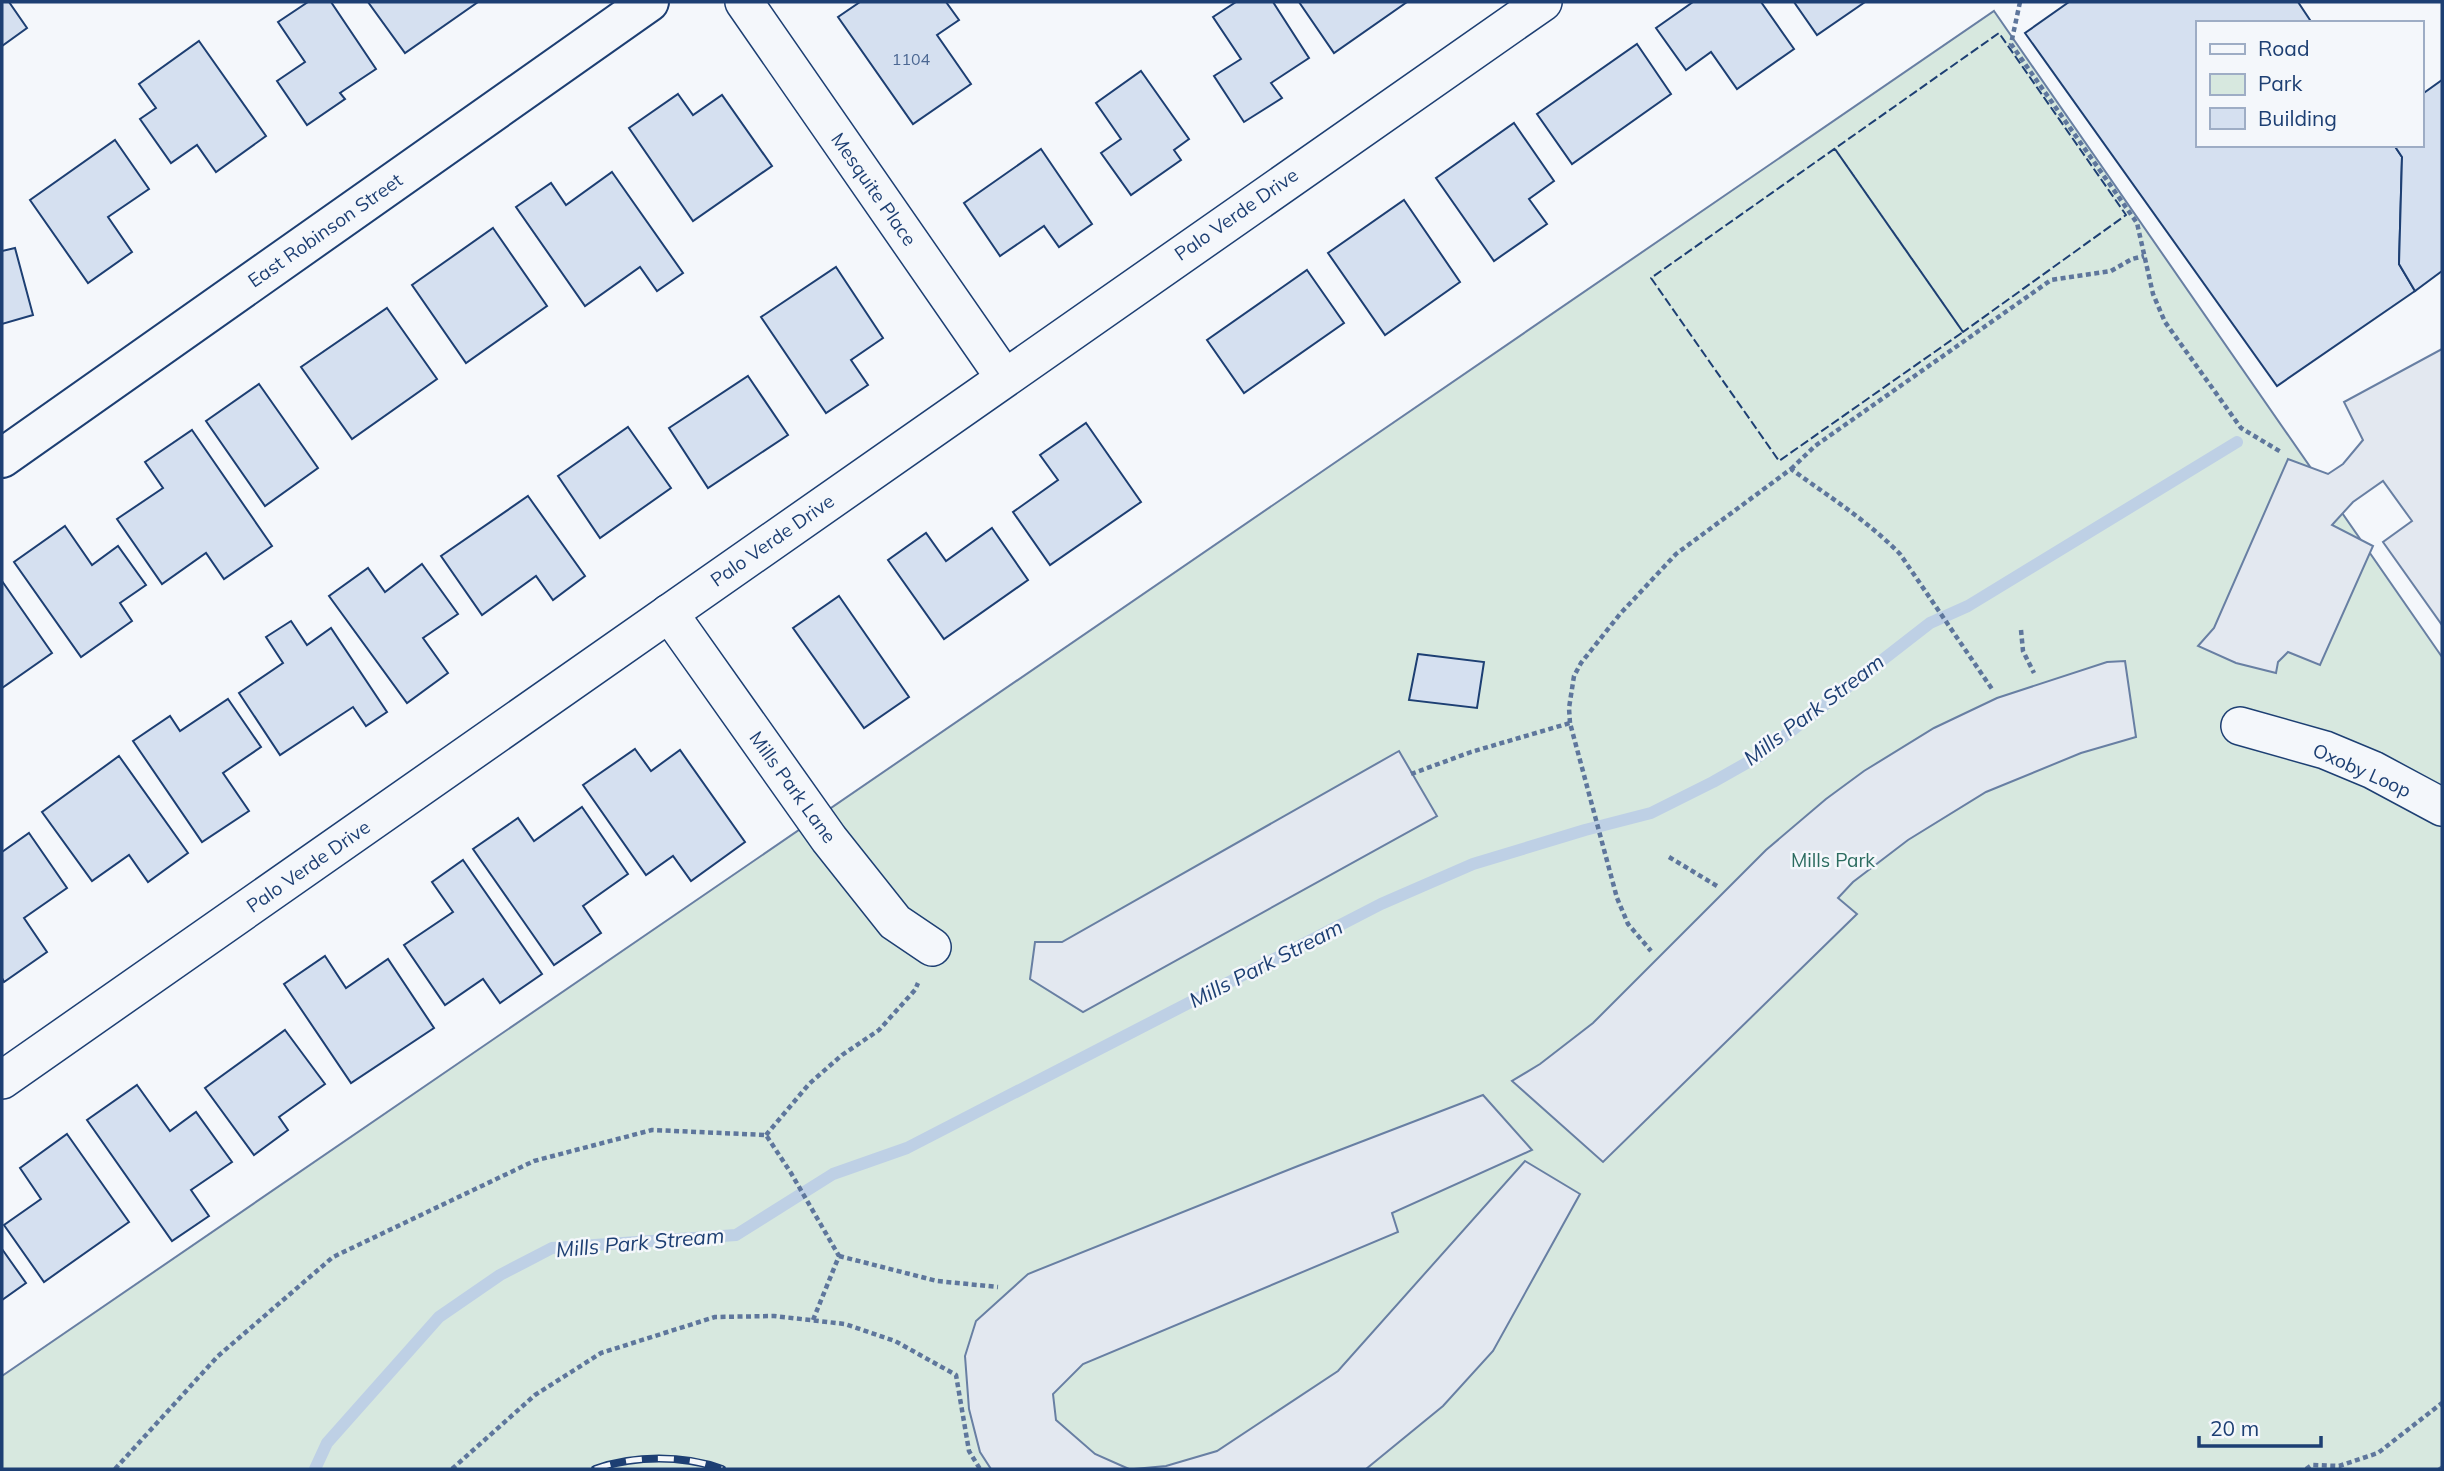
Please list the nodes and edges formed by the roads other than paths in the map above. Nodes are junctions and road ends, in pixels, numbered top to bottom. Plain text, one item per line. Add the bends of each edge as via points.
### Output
1 (649, 2) edge
2 (744, 2) edge
3 (1542, 2) edge
4 (1004, 377) junction
5 (2, 458) edge
6 (669, 613) junction
7 (2240, 726) dead end
8 (2442, 807) edge
9 (932, 947) road end
10 (2, 1080) edge

1 - 5 street, East Robinson Street
2 - 4 street, Mesquite Place
3 - 4 street, Palo Verde Drive
4 - 6 street, Palo Verde Drive
6 - 9 street, Mills Park Lane via 829,839 895,922
6 - 10 street, Palo Verde Drive
7 - 8 street, Oxoby Loop via 2325,750

